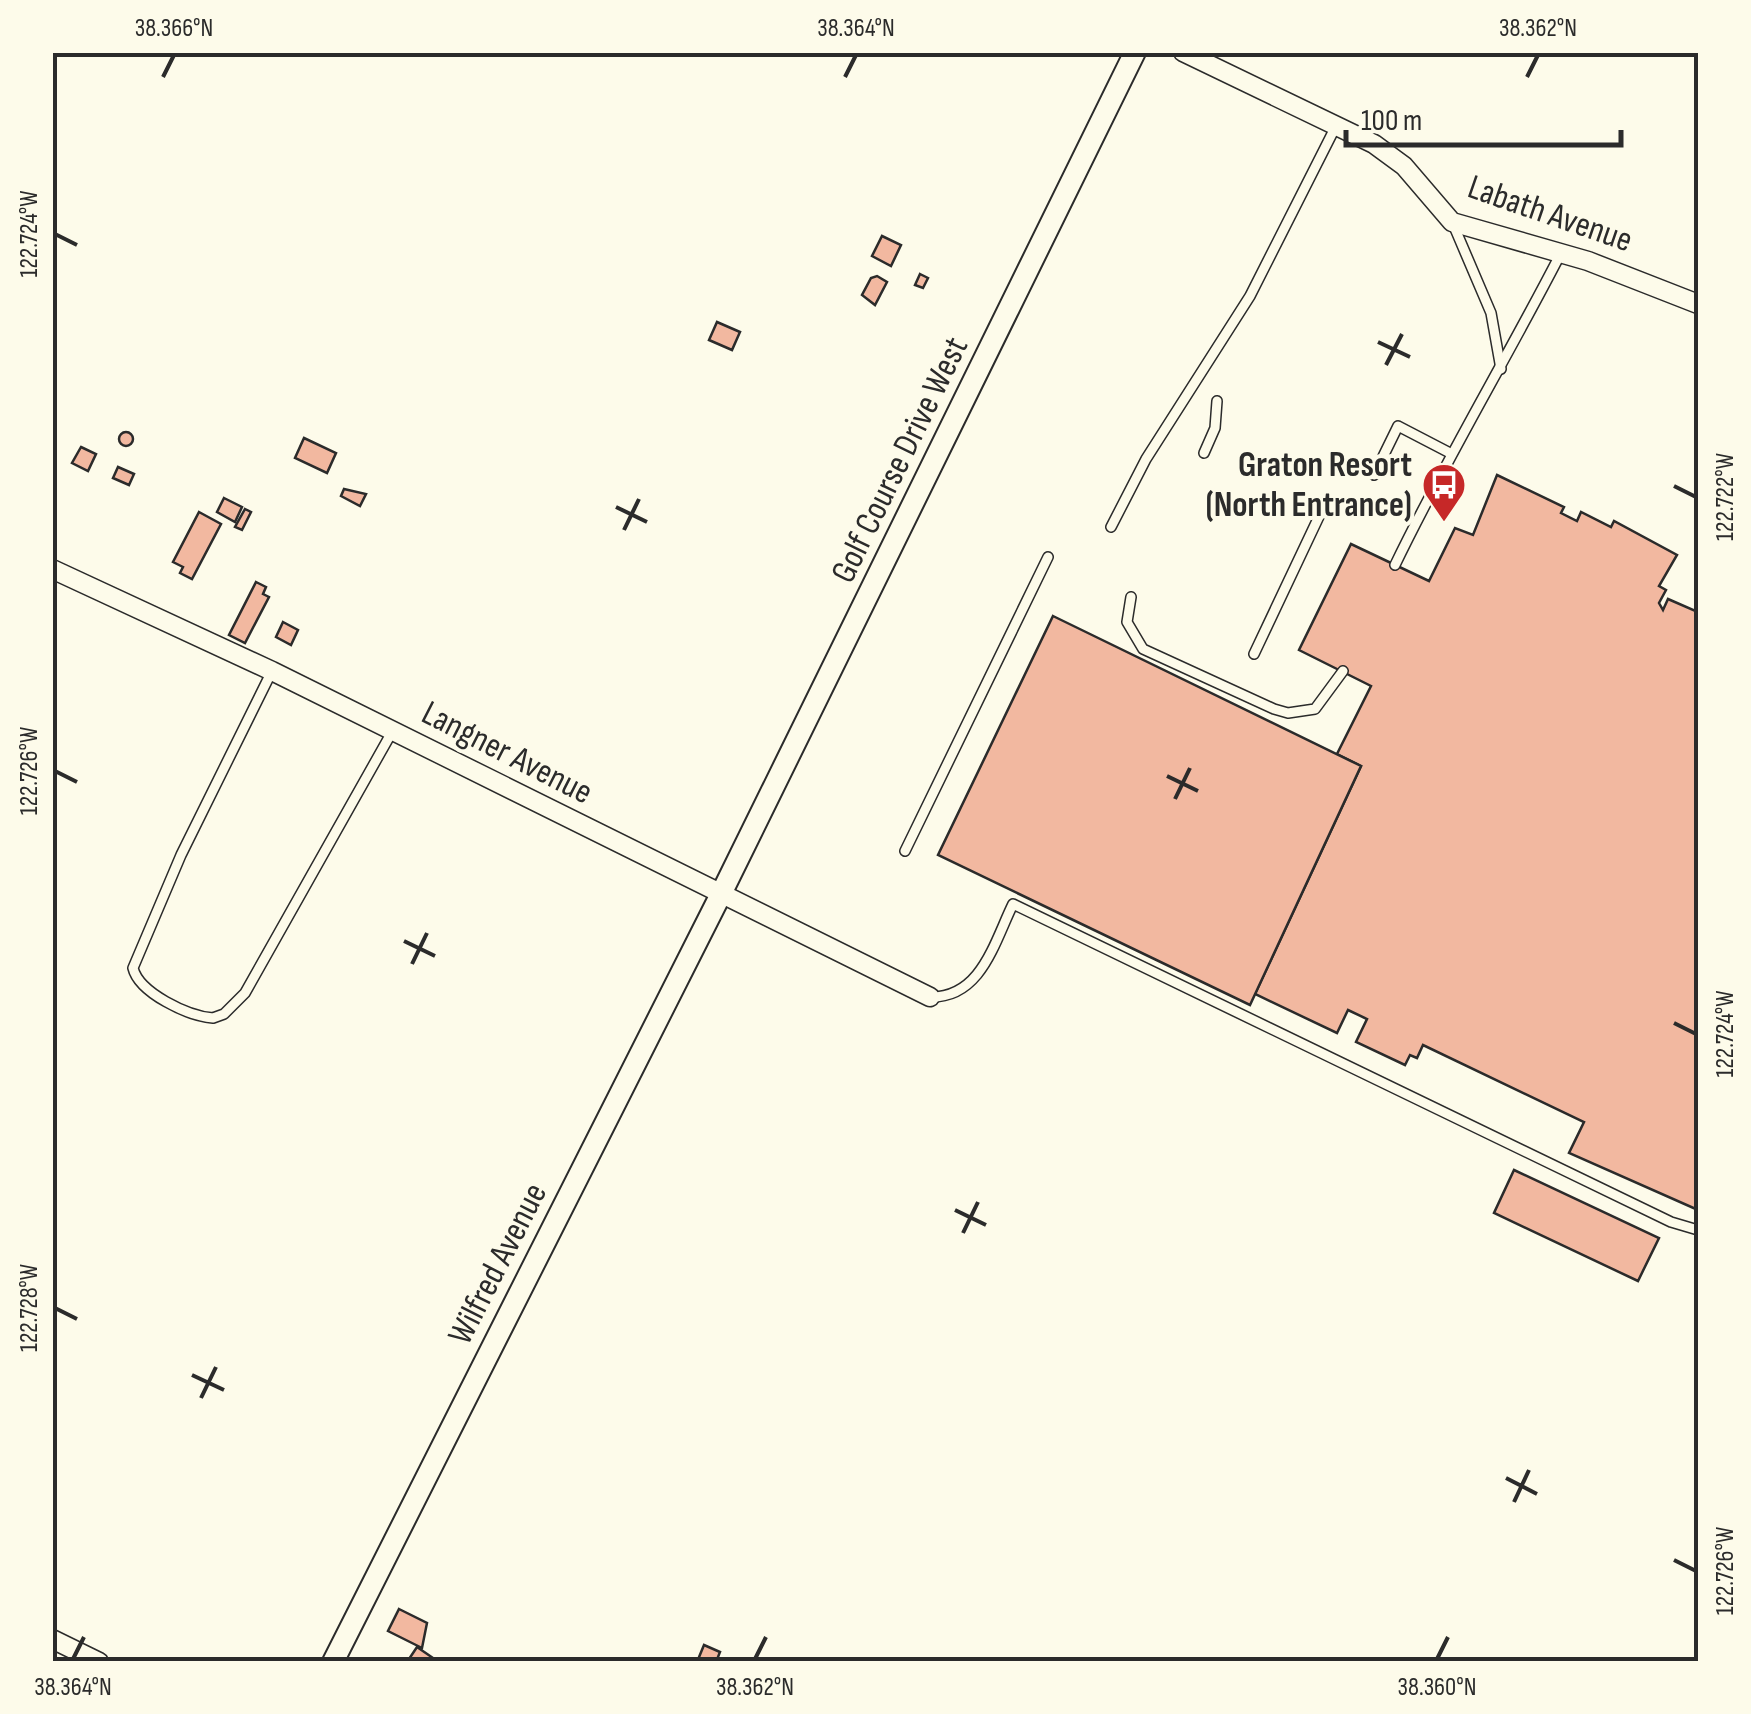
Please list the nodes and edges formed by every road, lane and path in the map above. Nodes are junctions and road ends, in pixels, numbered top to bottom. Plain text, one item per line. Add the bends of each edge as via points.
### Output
1 (1135, 52) edge
2 (1183, 52) edge
3 (1336, 126) junction
4 (1452, 222) junction
5 (1561, 253) junction
6 (1698, 304) edge
7 (1500, 369) junction
8 (1217, 401) dead end
9 (1204, 453) dead end
10 (1450, 453) junction
11 (1374, 475) dead end
12 (1323, 508) dead end
13 (1111, 527) dead end
14 (1048, 557) dead end
15 (1394, 565) dead end
16 (52, 570) edge
17 (1131, 597) dead end
18 (1254, 654) dead end
19 (272, 672) junction
20 (1343, 672) dead end
21 (392, 732) junction
22 (905, 852) dead end
23 (720, 896) junction
24 (930, 997) joint
25 (1698, 1230) edge
26 (52, 1639) edge
27 (99, 1662) edge
28 (333, 1662) edge

1 - 23 street, Golf Course Drive West
2 - 3 street, Labath Avenue
3 - 4 street, Labath Avenue via 1404,166
3 - 13 lane via 1250,296 1146,459
4 - 5 street, Labath Avenue
4 - 7 lane via 1490,313
5 - 6 street, Labath Avenue
5 - 7 lane
7 - 10 lane
8 - 9 lane via 1216,428
10 - 11 lane via 1398,426
10 - 15 lane
12 - 18 lane
14 - 22 lane
16 - 19 street, Langner Avenue
17 - 20 lane via 1126,622 1144,648 1288,713 1315,709
19 - 21 street, Langner Avenue
19 - 21 lane via 133,968 151,992 205,1018 224,1014 245,993
21 - 23 street, Langner Avenue
23 - 24 street, Langner Avenue
23 - 28 street, Wilfred Avenue
24 - 25 lane via 950,998 971,984 1013,904
26 - 27 street

